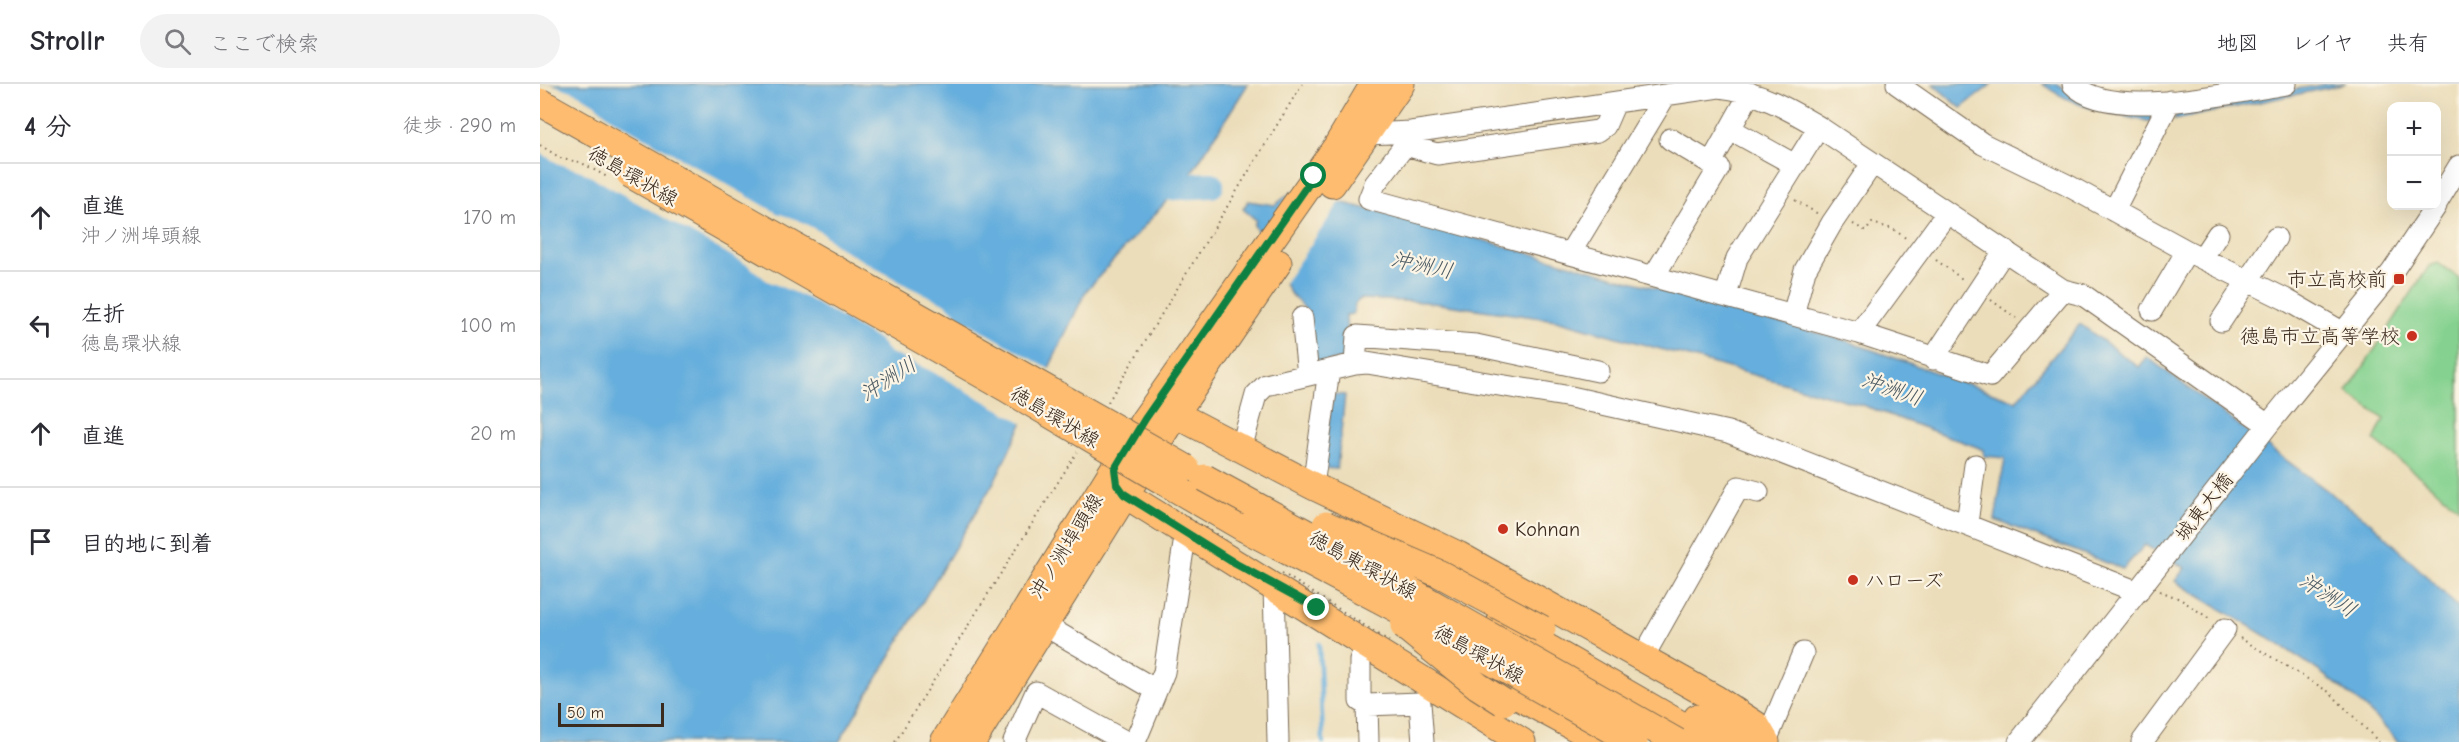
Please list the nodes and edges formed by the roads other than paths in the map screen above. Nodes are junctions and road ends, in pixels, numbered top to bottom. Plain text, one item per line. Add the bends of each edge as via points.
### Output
1 (1401, 84) edge
2 (1898, 84) edge
3 (2073, 84) edge
4 (2286, 84) edge
5 (1720, 86) edge
6 (1750, 93) junction
7 (1367, 95) edge
8 (1665, 96) junction
9 (2170, 101) junction
10 (540, 102) edge
11 (1616, 103) junction
12 (540, 123) edge
13 (1819, 127) junction
14 (1730, 129) junction
15 (1368, 134) junction
16 (1670, 139) dead end
17 (1337, 146) junction
18 (1872, 164) junction
19 (1715, 165) junction
20 (1795, 165) junction
21 (2459, 166) edge
22 (1324, 179) junction
23 (2441, 197) edge
24 (2433, 210) edge
25 (2114, 211) junction
26 (1947, 213) junction
27 (2218, 234) dead end
28 (2276, 238) dead end
29 (2005, 250) junction
30 (1570, 253) junction
31 (2194, 255) junction
32 (1265, 265) junction
33 (1654, 276) junction
34 (2249, 281) junction
35 (2063, 290) junction
36 (1726, 295) junction
37 (2152, 310) dead end
38 (1793, 315) junction
39 (1302, 318) dead end
40 (2221, 321) dead end
41 (2342, 332) junction
42 (1859, 333) junction
43 (1933, 359) junction
44 (1355, 364) junction
45 (1329, 370) junction
46 (1598, 371) dead end
47 (1308, 375) junction
48 (1175, 414) junction
49 (1145, 419) junction
50 (2264, 430) junction
51 (1241, 450) junction
52 (1975, 465) dead end
53 (1115, 469) junction
54 (1196, 473) junction
55 (1316, 488) junction
56 (1758, 492) dead end
57 (1124, 494) junction
58 (1966, 524) junction
59 (1244, 528) junction
60 (1186, 531) junction
61 (1431, 570) junction
62 (2143, 585) junction
63 (1274, 586) junction
64 (1044, 625) junction
65 (2225, 629) road end
66 (1367, 644) junction
67 (1803, 653) dead end
68 (1642, 659) junction
69 (1012, 676) junction
70 (1156, 690) junction
71 (1036, 692) junction
72 (1367, 705) junction
73 (1573, 735) edge
74 (944, 742) edge
75 (972, 742) edge
76 (1014, 742) edge
77 (1126, 742) edge
78 (1135, 742) edge
79 (1278, 742) edge
80 (1368, 742) edge
81 (1423, 742) edge
82 (1522, 742) edge
83 (1602, 742) edge
84 (1634, 742) edge
85 (1677, 742) edge
86 (1711, 742) edge
87 (1757, 742) edge
88 (2019, 742) edge
89 (2142, 742) edge

1 - 15 main road, 沖ノ洲埠頭線
2 - 25 street via 1983,144
3 - 9 street via 2096,99 2132,104
4 - 9 street
5 - 6 street
5 - 8 street
6 - 13 street via 1780,104
6 - 14 street
7 - 15 street
7 - 17 main road, 沖ノ洲埠頭線
8 - 11 street
8 - 30 street
9 - 25 street
10 - 54 main road, 徳島環状線, bridge
11 - 15 street via 1410,132
11 - 30 street via 1605,126 1598,131 1437,154 1405,145 1375,184 1369,199
12 - 59 main road, 徳島環状線, bridge
13 - 18 street
13 - 20 street
14 - 19 street
14 - 20 street
15 - 17 street
15 - 22 main road, 沖ノ洲埠頭線
16 - 19 street
17 - 22 main road, 沖ノ洲埠頭線
18 - 26 street
18 - 38 street via 1805,270
19 - 33 street
20 - 36 street via 1737,258
21 - 23 street, 城東大橋
22 - 32 main road, 沖ノ洲埠頭線
24 - 41 street, 城東大橋 via 2392,272
25 - 31 street
26 - 29 street
26 - 42 street
27 - 31 street
28 - 34 street
29 - 35 street
29 - 43 street
30 - 33 street
31 - 34 street
31 - 37 street
32 - 48 main road, 沖ノ洲埠頭線
32 - 49 main road, 沖ノ洲埠頭線
33 - 36 street
34 - 40 street
34 - 41 street
35 - 43 street via 1990,376
35 - 50 street via 2083,295
36 - 38 street
38 - 42 street
39 - 47 street
41 - 50 street, 城東大橋
42 - 43 street
44 - 45 street
44 - 46 street via 1357,336 1476,345
44 - 58 street via 1571,397 1728,432
45 - 47 street
45 - 55 street
47 - 51 street via 1266,385 1256,395
48 - 49 main road
48 - 51 main road
48 - 57 main road, 沖ノ洲埠頭線
49 - 53 main road, 沖ノ洲埠頭線
50 - 62 street, 城東大橋
51 - 55 main road
52 - 58 street
53 - 57 main road, 徳島環状線 via 1117,484
53 - 74 main road, 沖ノ洲埠頭線
54 - 61 main road, bridge via 1275,501
54 - 85 main road, 徳島東環状線, bridge
55 - 61 main road via 1361,514
55 - 68 main road via 1458,555
56 - 68 street via 1739,487
57 - 60 main road
57 - 64 main road, 沖ノ洲埠頭線
58 - 62 street
59 - 73 main road, bridge via 1338,579 1503,702
59 - 84 main road, 徳島環状線, bridge
60 - 63 main road
60 - 70 street via 1164,672
61 - 86 main road via 1473,605
61 - 87 main road, bridge
62 - 88 street, 城東大橋
63 - 66 main road
63 - 73 main road via 1346,621 1460,665
63 - 79 street
64 - 69 main road, 沖ノ洲埠頭線
64 - 70 street
65 - 89 street
66 - 72 street via 1360,661 1360,701
66 - 82 main road
67 - 87 street
68 - 87 main road via 1756,725
69 - 71 street
69 - 75 main road, 沖ノ洲埠頭線
70 - 78 street
71 - 76 street
71 - 77 street
72 - 80 street
72 - 81 street via 1420,702
73 - 83 main road

